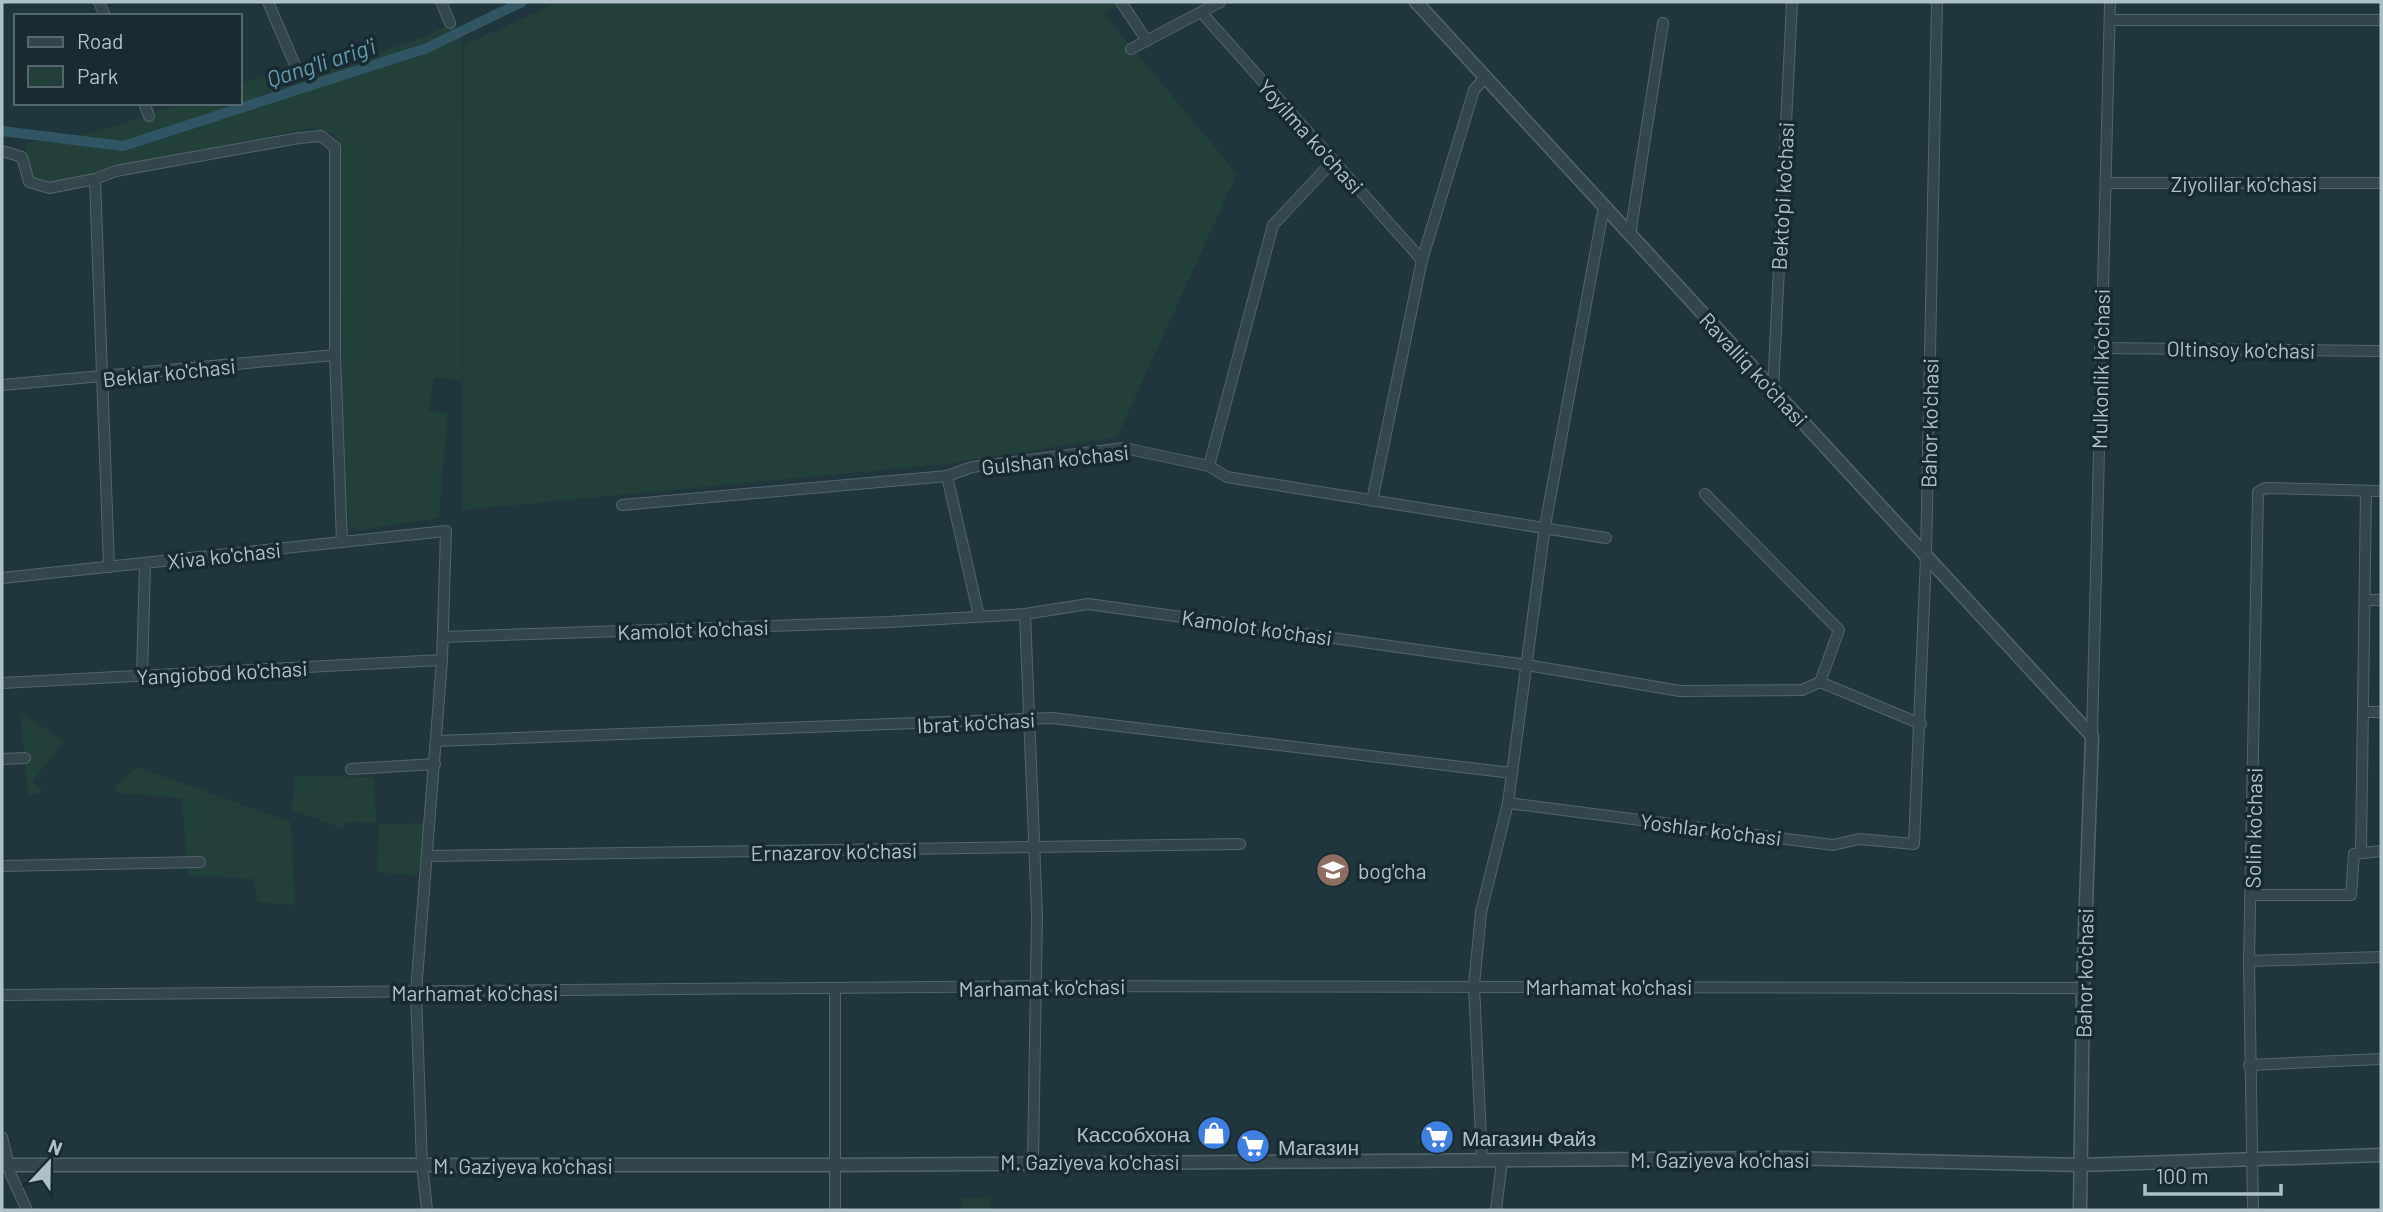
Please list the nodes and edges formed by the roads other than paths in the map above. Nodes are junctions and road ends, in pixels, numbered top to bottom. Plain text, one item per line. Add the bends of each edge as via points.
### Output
1 (268, 2) edge
2 (441, 2) edge
3 (1121, 2) edge
4 (1220, 2) edge
5 (1416, 2) edge
6 (1792, 2) edge
7 (1937, 2) edge
8 (2110, 2) edge
9 (1201, 12) junction
10 (2110, 20) junction
11 (2381, 20) edge
12 (450, 23) dead end
13 (1663, 23) dead end
14 (1147, 41) junction
15 (1131, 49) dead end
16 (295, 65) dead end
17 (1486, 76) junction
18 (145, 105) edge
19 (149, 116) dead end
20 (2, 151) edge
21 (1332, 162) junction
22 (95, 179) junction
23 (2106, 183) junction
24 (2381, 183) edge
25 (1604, 206) junction
26 (1630, 234) junction
27 (1422, 260) junction
28 (2100, 348) junction
29 (2381, 351) edge
30 (335, 355) junction
31 (104, 378) junction
32 (2, 386) edge
33 (1773, 390) junction
34 (1209, 466) junction
35 (947, 476) junction
36 (2367, 491) junction
37 (2381, 491) edge
38 (1705, 494) dead end
39 (1372, 501) junction
40 (622, 505) dead end
41 (1545, 526) junction
42 (1606, 538) dead end
43 (342, 542) junction
44 (1926, 557) junction
45 (145, 563) junction
46 (109, 567) junction
47 (2, 578) edge
48 (2366, 600) junction
49 (2381, 600) edge
50 (1025, 614) junction
51 (979, 616) junction
52 (443, 637) junction
53 (442, 660) junction
54 (1527, 665) junction
55 (142, 676) junction
56 (1820, 682) junction
57 (2, 683) edge
58 (2364, 712) junction
59 (2381, 712) edge
60 (1028, 721) junction
61 (1921, 724) junction
62 (2092, 736) junction
63 (436, 741) junction
64 (24, 758) dead end
65 (2, 759) edge
66 (435, 764) junction
67 (351, 769) dead end
68 (1512, 774) junction
69 (1508, 803) junction
70 (1240, 844) dead end
71 (1914, 844) joint
72 (1033, 849) junction
73 (2361, 851) junction
74 (2381, 851) edge
75 (428, 856) junction
76 (200, 862) dead end
77 (2, 866) edge
78 (2252, 895) junction
79 (2381, 957) edge
80 (2249, 961) junction
81 (1474, 985) junction
82 (1035, 986) junction
83 (2083, 988) junction
84 (835, 990) junction
85 (416, 992) junction
86 (2, 995) edge
87 (2381, 1059) edge
88 (2249, 1065) junction
89 (2, 1137) edge
90 (2381, 1155) edge
91 (1033, 1161) junction
92 (1482, 1161) junction
93 (1502, 1161) junction
94 (2254, 1161) junction
95 (5, 1165) edge
96 (422, 1165) junction
97 (833, 1165) junction
98 (2081, 1165) junction
99 (27, 1210) edge
100 (427, 1210) edge
101 (835, 1210) edge
102 (1496, 1210) edge
103 (2080, 1210) edge
104 (2253, 1210) edge

1 - 16 street
2 - 12 street
3 - 14 street
4 - 9 street
5 - 17 street, Ravalliq ko'chasi
6 - 33 street, Bekto'pi ko'chasi
7 - 44 street, Bahor ko'chasi
8 - 10 street, Mulkonlik ko'chasi
9 - 14 street
9 - 21 street, Yoyilma ko'chasi
10 - 11 street
10 - 23 street, Mulkonlik ko'chasi
13 - 26 street
14 - 15 street
17 - 25 street, Ravalliq ko'chasi
17 - 27 street via 1474,90
18 - 19 street
20 - 22 street via 22,157 29,182 49,188
21 - 27 street, Yoyilma ko'chasi
21 - 34 street via 1273,225
22 - 30 street via 116,171 321,136 335,147
22 - 31 street
23 - 24 street, Ziyolilar ko'chasi
23 - 28 street, Mulkonlik ko'chasi
25 - 26 street, Ravalliq ko'chasi
25 - 41 street
26 - 33 street, Ravalliq ko'chasi
27 - 39 street
28 - 29 street, Oltinsoy ko'chasi
28 - 62 street, Mulkonlik ko'chasi
30 - 31 street, Beklar ko'chasi
30 - 43 street
31 - 32 street, Beklar ko'chasi
31 - 46 street
33 - 44 street, Ravalliq ko'chasi
34 - 35 street, Gulshan ko'chasi via 1124,447 972,467
34 - 39 street, Gulshan ko'chasi via 1227,477
35 - 40 street, Gulshan ko'chasi
35 - 51 street
36 - 37 street
36 - 48 street
36 - 78 street, Solin ko'chasi via 2264,488 2258,495
38 - 56 street via 1839,630
39 - 41 street, Gulshan ko'chasi
41 - 42 street, Gulshan ko'chasi
41 - 54 street
43 - 45 street, Xiva ko'chasi
43 - 52 street, Xiva ko'chasi via 446,531
44 - 61 street, Bahor ko'chasi
44 - 62 street, Ravalliq ko'chasi
45 - 46 street, Xiva ko'chasi
45 - 55 street
46 - 47 street, Xiva ko'chasi
48 - 49 street
48 - 58 street
50 - 51 street, Kamolot ko'chasi
50 - 54 street, Kamolot ko'chasi via 1088,604
50 - 60 street
51 - 52 street, Kamolot ko'chasi
52 - 53 street
53 - 55 street, Yangiobod ko'chasi
53 - 63 street
54 - 56 street, Kamolot ko'chasi via 1680,691 1802,691
54 - 68 street
55 - 57 street, Yangiobod ko'chasi
56 - 61 street
58 - 59 street
58 - 73 street
60 - 63 street, Ibrat ko'chasi
60 - 68 street, Ibrat ko'chasi via 1052,718
60 - 72 street
61 - 71 street, Bahor ko'chasi
62 - 83 street, Bahor ko'chasi
63 - 66 street
64 - 65 street
66 - 67 street
66 - 75 street
68 - 69 street
69 - 71 street, Yoshlar ko'chasi via 1833,845 1859,839
69 - 81 street via 1481,912
70 - 72 street, Ernazarov ko'chasi
72 - 75 street, Ernazarov ko'chasi
72 - 82 street
73 - 74 street
73 - 78 street via 2352,858 2351,895
75 - 85 street
76 - 77 street
78 - 80 street, Solin ko'chasi
79 - 80 street
80 - 88 street, Solin ko'chasi
81 - 82 street, Marhamat ko'chasi
81 - 83 street, Marhamat ko'chasi
81 - 92 street
82 - 84 street, Marhamat ko'chasi
82 - 91 street
83 - 98 street, Bahor ko'chasi
84 - 85 street, Marhamat ko'chasi
84 - 97 street
85 - 86 street, Marhamat ko'chasi
85 - 96 street
87 - 88 street
88 - 94 street, Solin ko'chasi
89 - 95 street
90 - 94 street, M. Gaziyeva ko'chasi
91 - 92 street, M. Gaziyeva ko'chasi
91 - 97 street, M. Gaziyeva ko'chasi
92 - 93 street, M. Gaziyeva ko'chasi
93 - 98 street, M. Gaziyeva ko'chasi via 1787,1158
93 - 102 street
94 - 98 street, M. Gaziyeva ko'chasi
94 - 104 street, Solin ko'chasi
95 - 96 street, M. Gaziyeva ko'chasi
95 - 99 street
96 - 97 street, M. Gaziyeva ko'chasi
96 - 100 street
97 - 101 street
98 - 103 street, Bahor ko'chasi

